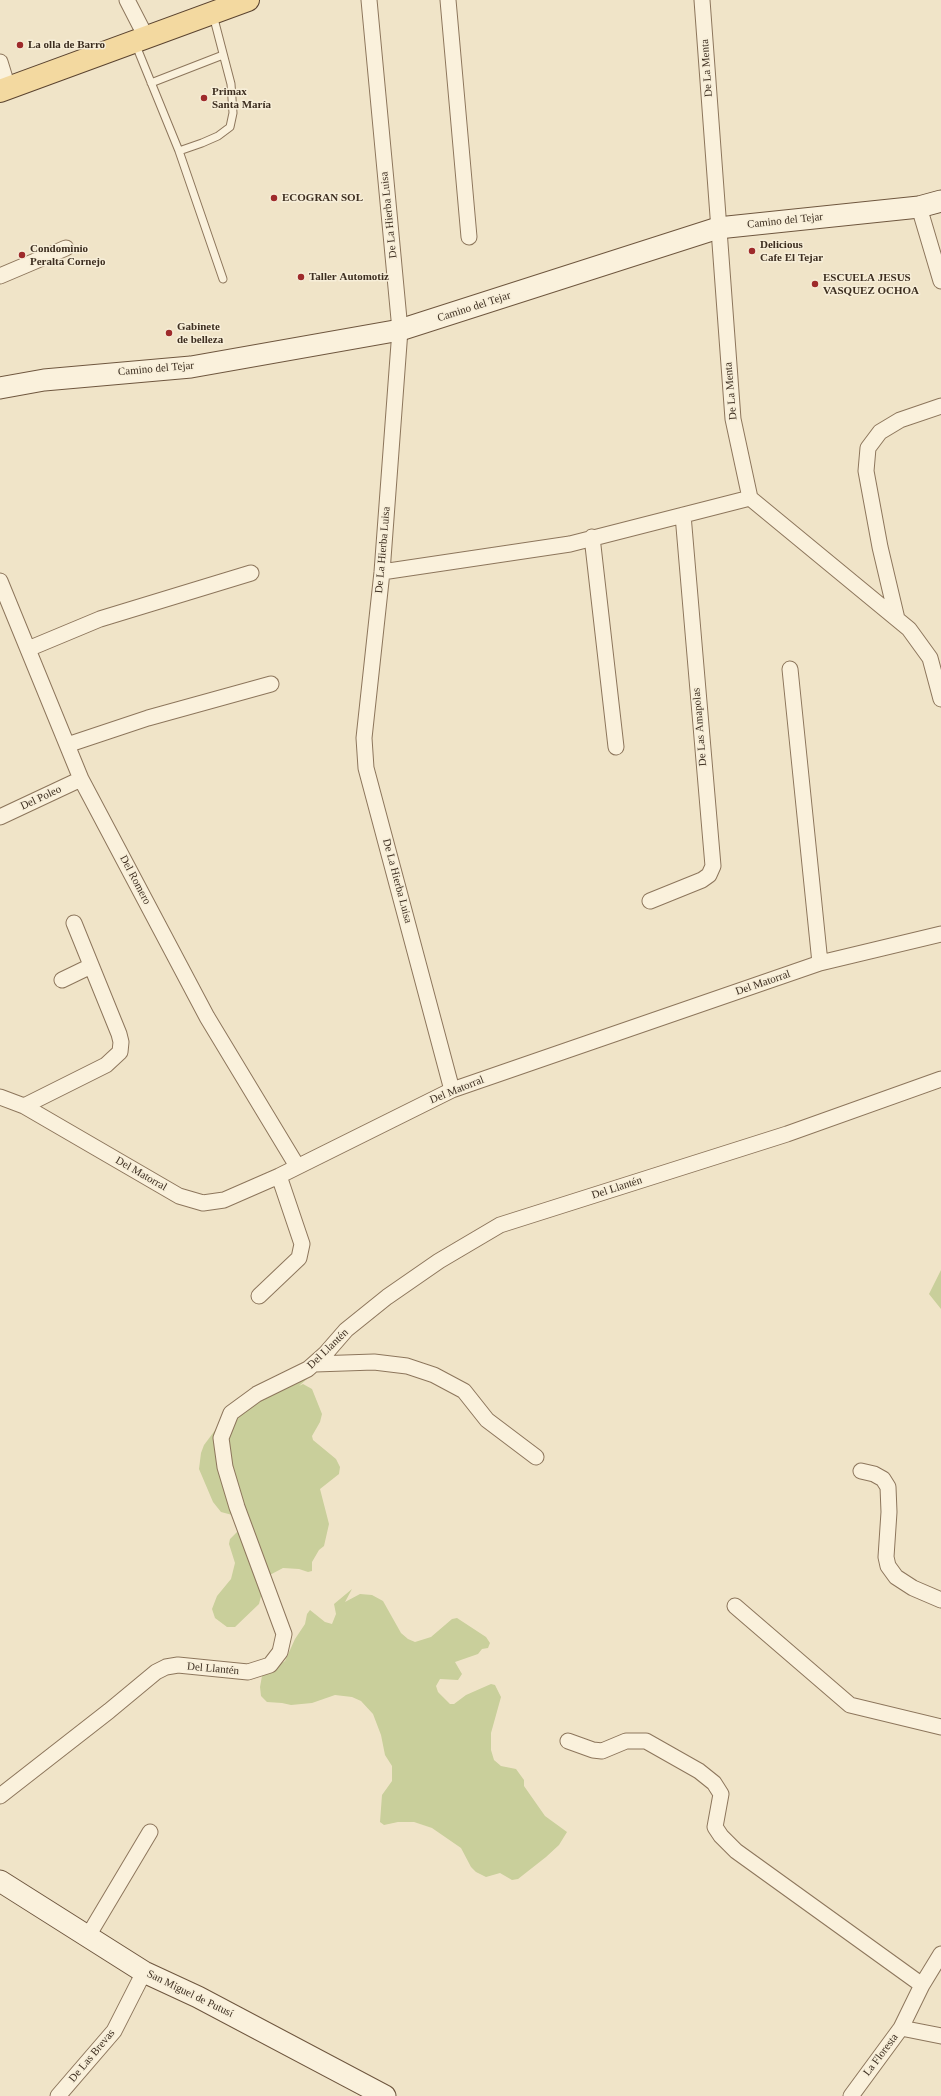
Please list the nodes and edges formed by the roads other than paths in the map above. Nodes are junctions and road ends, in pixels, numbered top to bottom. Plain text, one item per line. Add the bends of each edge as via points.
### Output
1 (127, 0) edge
2 (248, 0) edge
3 (369, 0) edge
4 (448, 0) edge
5 (702, 0) edge
6 (212, 13) junction
7 (140, 39) junction
8 (223, 55) junction
9 (0, 62) edge
10 (151, 83) junction
11 (4, 90) edge
12 (178, 151) junction
13 (941, 201) edge
14 (919, 207) junction
15 (718, 228) junction
16 (469, 237) dead end
17 (66, 248) dead end
18 (0, 276) edge
19 (223, 279) dead end
20 (941, 281) edge
21 (400, 330) junction
22 (0, 388) edge
23 (941, 406) edge
24 (750, 498) junction
25 (683, 515) junction
26 (592, 537) junction
27 (382, 572) junction
28 (251, 573) dead end
29 (0, 581) edge
30 (897, 619) junction
31 (28, 649) junction
32 (790, 669) dead end
33 (271, 684) dead end
34 (941, 699) edge
35 (67, 745) junction
36 (616, 747) dead end
37 (81, 779) junction
38 (0, 817) edge
39 (650, 901) dead end
40 (74, 923) dead end
41 (941, 934) edge
42 (820, 963) junction
43 (92, 966) junction
44 (62, 980) dead end
45 (941, 1079) edge
46 (452, 1090) junction
47 (0, 1097) edge
48 (24, 1106) junction
49 (296, 1166) junction
50 (279, 1176) junction
51 (259, 1296) dead end
52 (315, 1364) junction
53 (536, 1456) dead end
54 (862, 1471) dead end
55 (941, 1600) edge
56 (735, 1606) dead end
57 (941, 1727) edge
58 (568, 1742) dead end
59 (0, 1796) edge
60 (150, 1832) dead end
61 (0, 1881) edge
62 (88, 1936) junction
63 (941, 1954) edge
64 (144, 1972) junction
65 (922, 1985) junction
66 (901, 2028) junction
67 (941, 2036) edge
68 (58, 2096) edge
69 (385, 2096) edge
70 (852, 2096) edge

1 - 7 street
2 - 6 main road
3 - 21 street, De La Hierba Luisa
4 - 16 street
5 - 15 street, De La Menta
6 - 7 main road
6 - 8 lane
7 - 10 lane
7 - 11 main road
8 - 10 lane
8 - 12 lane via 231,84 233,112 230,126 218,136
9 - 11 street
10 - 12 lane
12 - 19 lane
13 - 14 street, Camino del Tejar
14 - 15 street, Camino del Tejar
14 - 20 street
15 - 21 street, Camino del Tejar
15 - 24 street, De La Menta via 733,419
17 - 18 street
21 - 22 street, Camino del Tejar via 191,367 44,380
21 - 27 street, De La Hierba Luisa
23 - 30 street via 900,420 880,432 868,448 866,471
24 - 25 street
24 - 30 street
25 - 26 street
25 - 39 street, De Las Amapolas via 713,866 709,875 702,880
26 - 27 street via 570,544
26 - 36 street
27 - 46 street, De La Hierba Luisa via 364,738 366,768
28 - 31 street via 100,619
29 - 31 street, Del Romero
30 - 34 street via 909,629 930,658
31 - 35 street, Del Romero
32 - 42 street
33 - 35 street via 148,718
35 - 37 street, Del Romero
37 - 38 street, Del Poleo
37 - 49 street, Del Romero via 207,1017
40 - 43 street
41 - 42 street, Del Matorral
42 - 46 street, Del Matorral
43 - 44 street
43 - 48 street via 119,1034 120,1052 106,1065
45 - 52 street, Del Llantén via 787,1134 500,1225 439,1261 387,1297 346,1330
46 - 49 street, Del Matorral
47 - 48 street, Del Matorral
48 - 50 street, Del Matorral via 179,1196 203,1203 224,1200
49 - 50 street, Del Matorral
50 - 51 street via 302,1244 299,1258
52 - 53 street via 374,1362 407,1366 434,1376 464,1391 486,1420
52 - 59 street, Del Llantén via 257,1394 231,1414 221,1438 226,1467 238,1507 284,1634 280,1652 270,1665 248,1672 178,1666 166,1667 156,1672
54 - 55 street via 883,1479 888,1487 888,1566 896,1577 913,1588
56 - 57 street via 850,1705
58 - 65 street via 593,1750 602,1750 626,1741 646,1741 699,1771 714,1783 721,1794 715,1827 736,1852
60 - 62 street
61 - 62 street, San Miguel de Putusí
62 - 64 street, San Miguel de Putusí
63 - 65 street
64 - 68 street, De Las Brevas via 114,2031
64 - 69 street, San Miguel de Putusí via 198,1997
65 - 66 street
66 - 67 street, La Floresta
66 - 70 street, La Floresta

